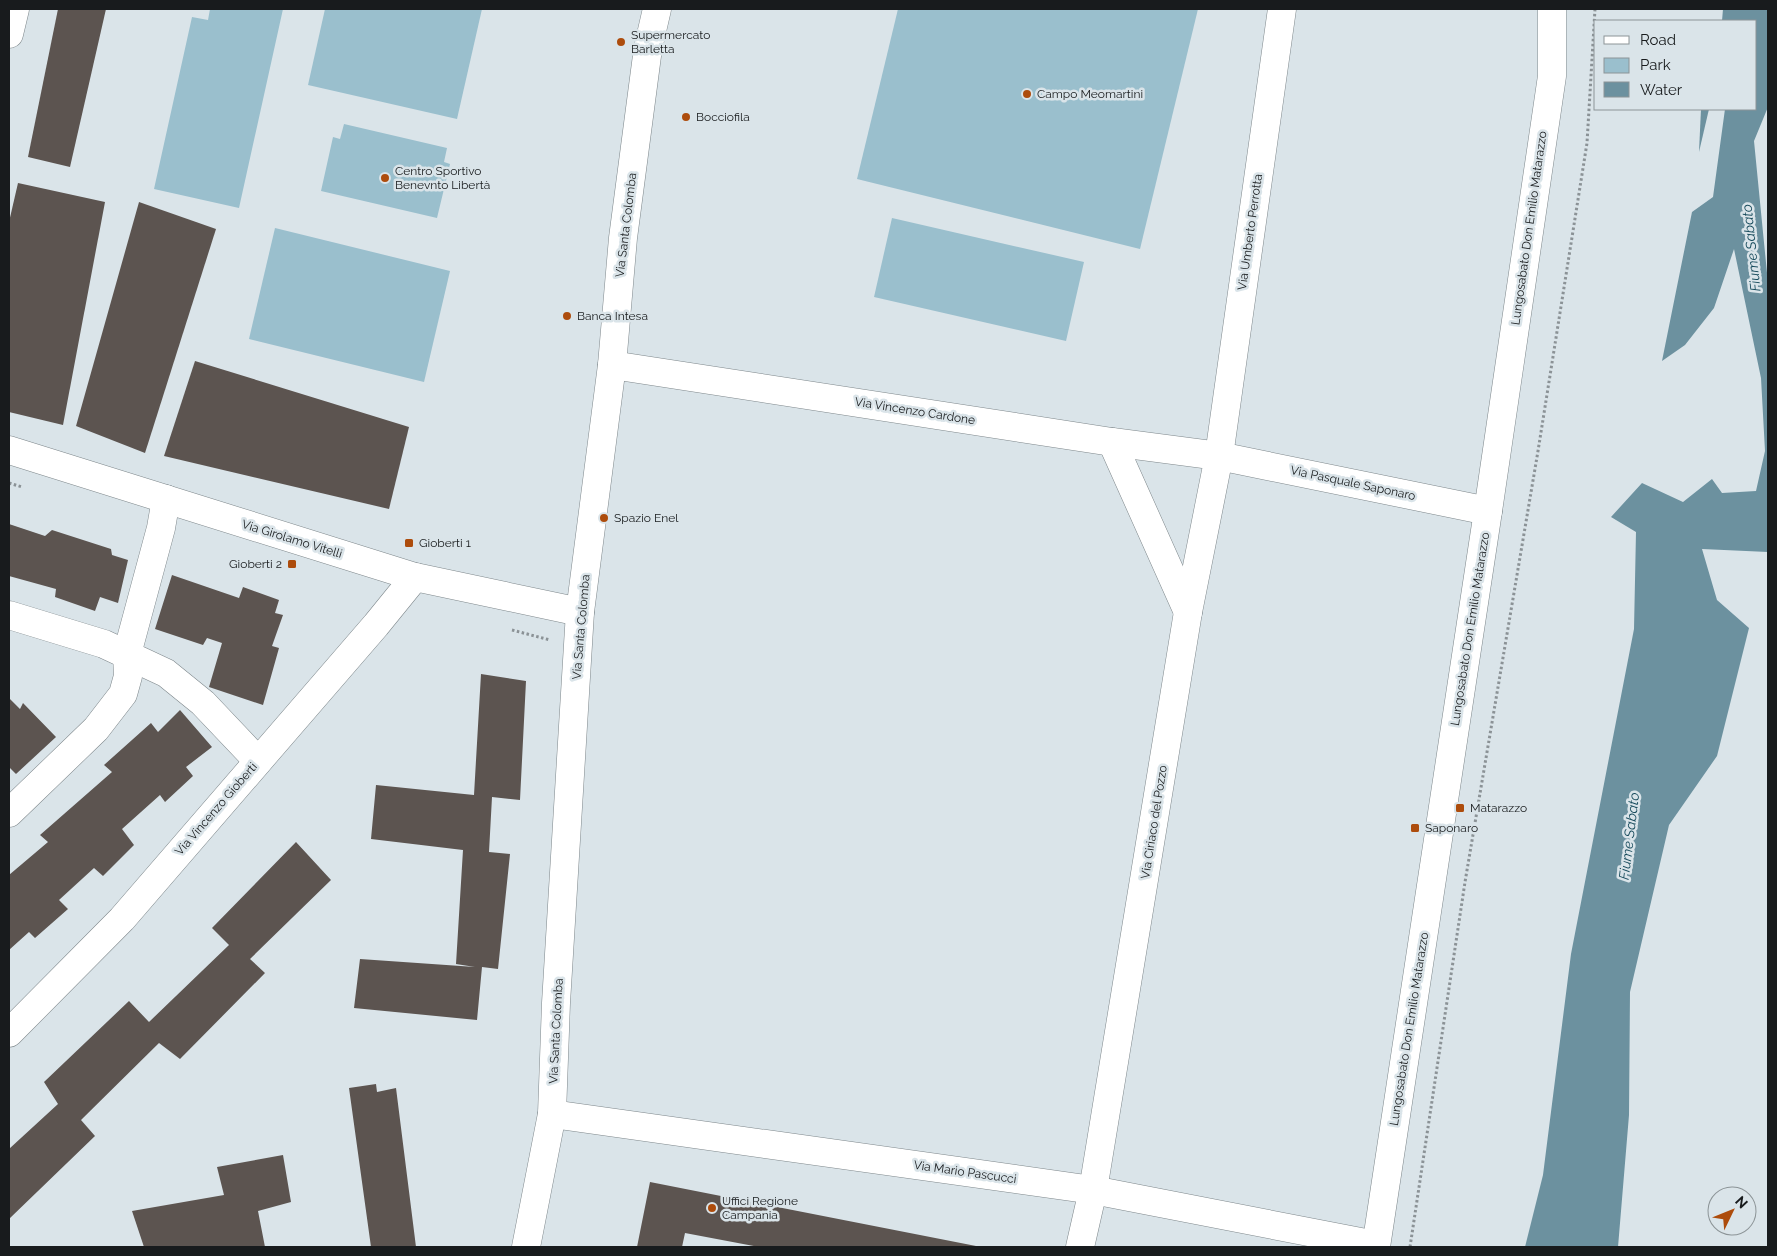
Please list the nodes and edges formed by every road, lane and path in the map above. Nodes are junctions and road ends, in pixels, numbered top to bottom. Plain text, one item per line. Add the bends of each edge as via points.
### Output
1 (14, 9) edge
2 (657, 9) edge
3 (1282, 9) edge
4 (1552, 9) edge
5 (1594, 26) edge
6 (9, 34) edge
7 (612, 365) junction
8 (1112, 442) junction
9 (9, 450) edge
10 (1219, 456) junction
11 (166, 499) junction
12 (1488, 511) junction
13 (415, 577) junction
14 (580, 612) junction
15 (1188, 612) junction
16 (9, 616) edge
17 (511, 629) dead end
18 (127, 654) junction
19 (578, 662) junction
20 (258, 761) junction
21 (9, 813) edge
22 (9, 1033) edge
23 (552, 1114) junction
24 (1093, 1190) junction
25 (1376, 1246) edge
26 (526, 1247) edge
27 (1080, 1247) edge
28 (1410, 1247) edge

1 - 6 street
2 - 7 street, Via Santa Colomba via 648,48 622,238
3 - 10 street, Via Umberto Perrotta
4 - 12 street, Lungosabato Don Emilio Matarazzo via 1552,76
5 - 28 path via 1587,143
7 - 8 street, Via Vincenzo Cardone
7 - 14 street, Via Santa Colomba
8 - 10 street, Via Vincenzo Cardone
8 - 15 street
9 - 11 street, Via Girolamo Vitelli
10 - 12 street, Via Pasquale Saponaro
10 - 15 street, Via Ciriaco del Pozzo
11 - 13 street, Via Girolamo Vitelli
11 - 18 street
12 - 25 street, Lungosabato Don Emilio Matarazzo
13 - 14 street, Via Girolamo Vitelli
13 - 20 street, Via Vincenzo Gioberti
14 - 19 street, Via Santa Colomba
15 - 24 street, Via Ciriaco del Pozzo
16 - 18 street
17 - 19 path via 557,643
18 - 20 street via 166,673 203,704
18 - 21 street via 128,676 123,694 96,729
19 - 23 street, Via Santa Colomba
20 - 22 street, Via Vincenzo Gioberti via 122,919
23 - 24 street, Via Mario Pascucci
23 - 26 street, Via Santa Colomba
24 - 25 street, Via Mario Pascucci
24 - 27 street, Via Ciriaco del Pozzo

